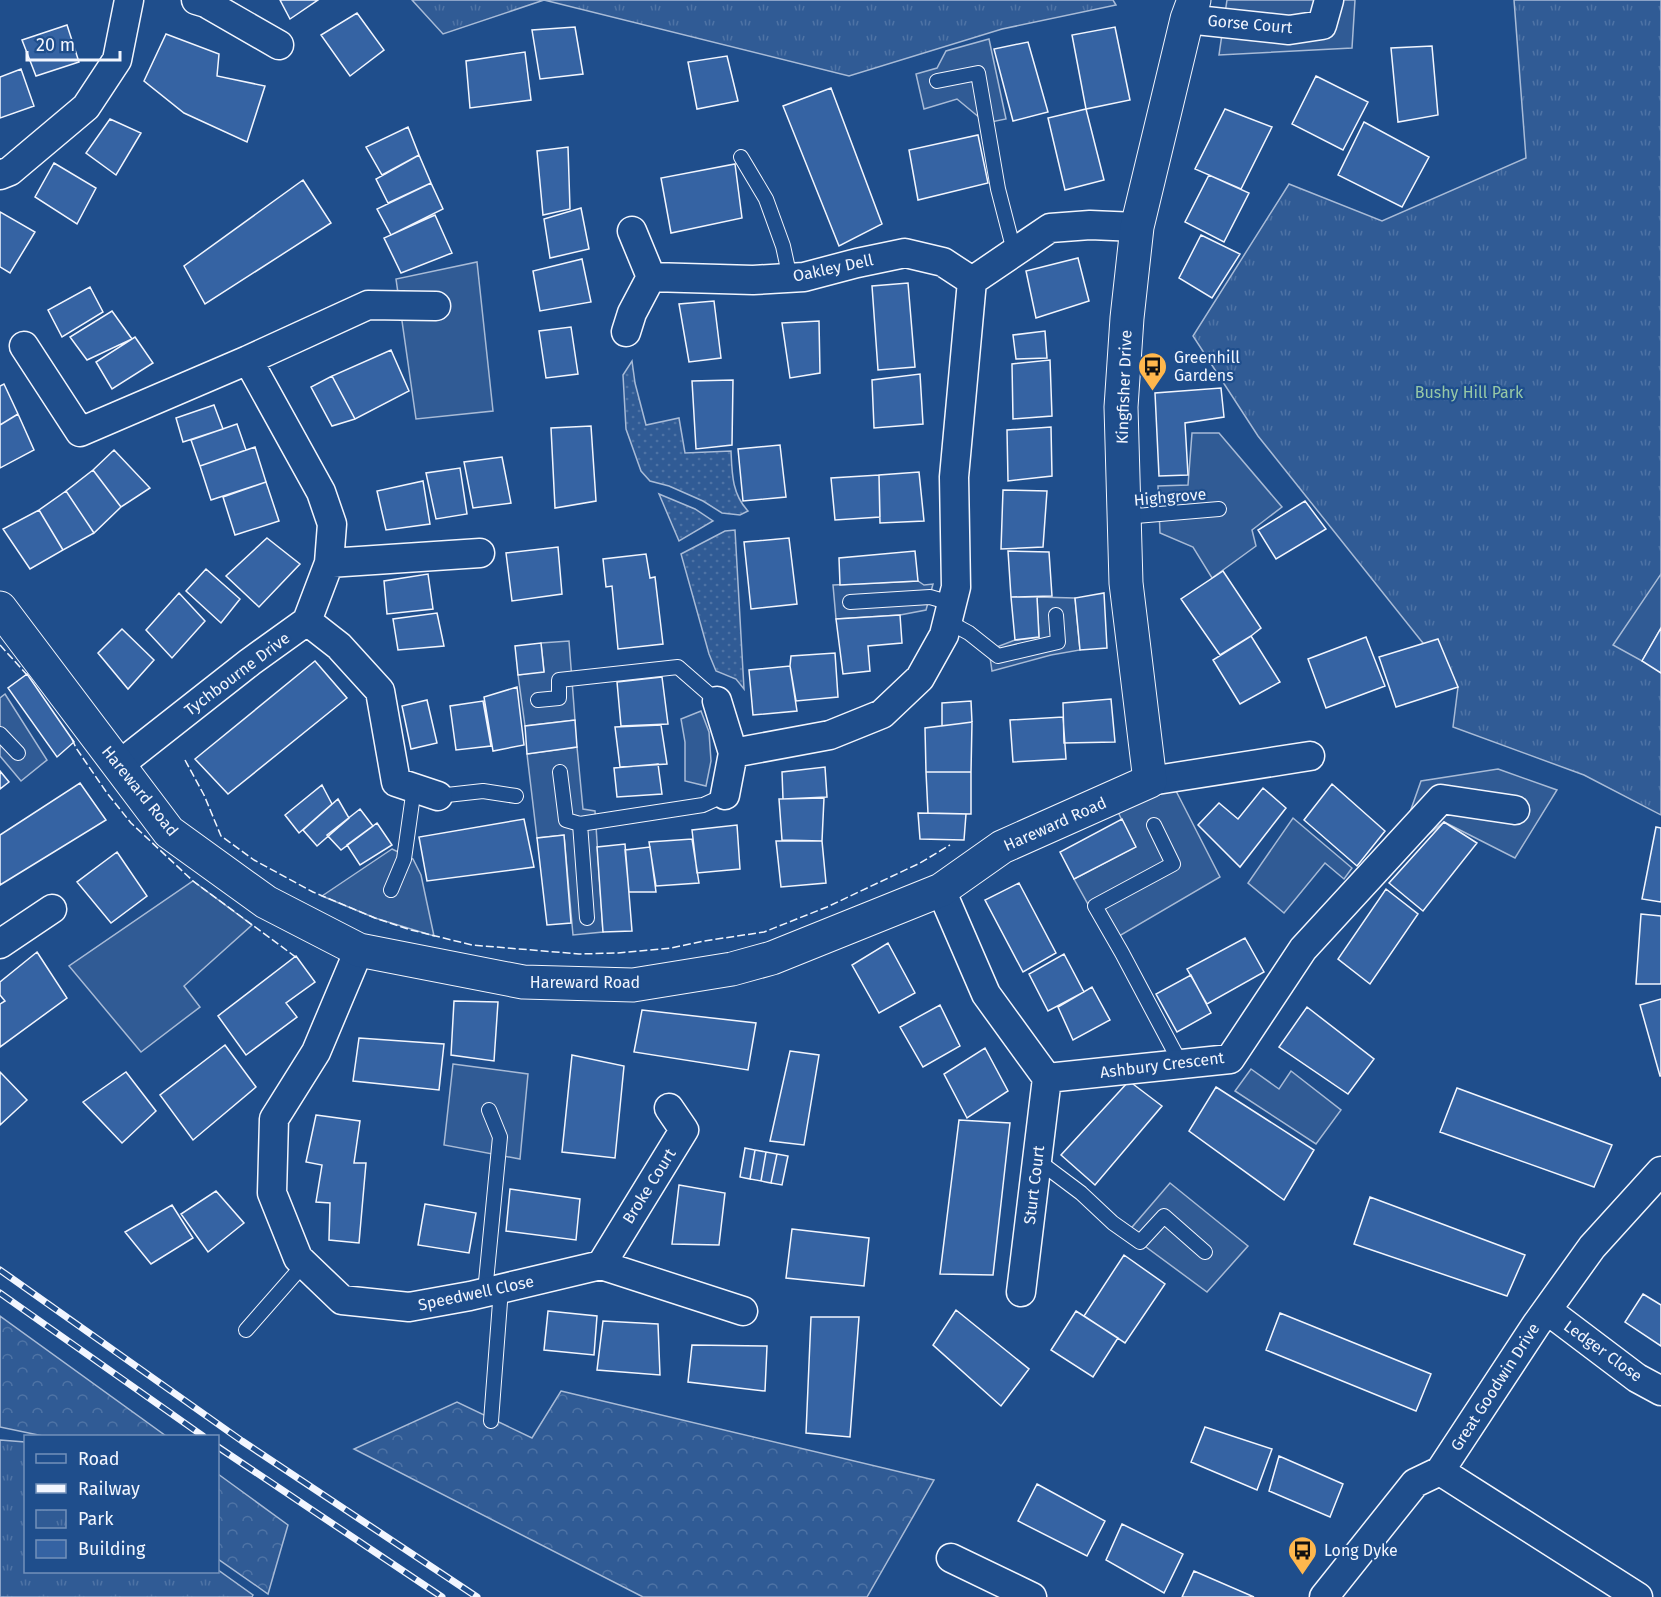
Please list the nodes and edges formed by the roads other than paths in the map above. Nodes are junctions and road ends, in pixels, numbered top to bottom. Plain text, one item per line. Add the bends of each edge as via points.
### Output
1 (129, 0) edge
2 (195, 0) edge
3 (1329, 0) edge
4 (1191, 9) edge
5 (279, 45) dead end
6 (937, 81) dead end
7 (741, 157) dead end
8 (0, 175) edge
9 (1137, 227) junction
10 (632, 231) dead end
11 (1014, 251) junction
12 (651, 277) junction
13 (790, 278) junction
14 (972, 281) junction
15 (436, 306) dead end
16 (626, 332) dead end
17 (24, 346) dead end
18 (248, 360) junction
19 (1219, 509) dead end
20 (1124, 517) junction
21 (480, 554) dead end
22 (329, 563) junction
23 (850, 602) dead end
24 (0, 608) edge
25 (949, 612) junction
26 (1056, 615) dead end
27 (307, 621) junction
28 (538, 700) dead end
29 (717, 701) joint
30 (0, 734) edge
31 (18, 753) dead end
32 (733, 753) junction
33 (1310, 756) dead end
34 (118, 765) junction
35 (560, 772) dead end
36 (1150, 781) junction
37 (405, 786) junction
38 (725, 795) joint
39 (516, 796) dead end
40 (1515, 810) dead end
41 (580, 824) junction
42 (1154, 825) dead end
43 (391, 890) dead end
44 (941, 890) junction
45 (52, 909) dead end
46 (587, 918) dead end
47 (0, 945) edge
48 (359, 950) junction
49 (1181, 1064) junction
50 (1047, 1078) junction
51 (669, 1108) dead end
52 (489, 1110) dead end
53 (1037, 1160) junction
54 (1661, 1171) edge
55 (1205, 1252) dead end
56 (304, 1264) junction
57 (601, 1265) junction
58 (493, 1290) junction
59 (1022, 1292) dead end
60 (1547, 1310) junction
61 (743, 1311) dead end
62 (246, 1330) dead end
63 (1661, 1391) edge
64 (491, 1421) dead end
65 (1440, 1471) junction
66 (951, 1558) dead end
67 (1032, 1597) edge
68 (1324, 1597) edge
69 (1638, 1597) edge

1 - 8 street via 117,60 86,107 10,171
2 - 5 street
3 - 4 street, Gorse Court via 1322,25 1289,30
4 - 9 street, Kingfisher Drive
6 - 11 lane via 978,73 998,189
7 - 13 lane via 766,199
9 - 11 street via 1050,228
9 - 20 street, Kingfisher Drive via 1121,407
10 - 12 street
11 - 14 street
12 - 13 street, Oakley Dell
12 - 16 street
13 - 14 street, Oakley Dell via 905,253 942,262
14 - 25 street via 954,477 956,587
15 - 18 street via 368,305
17 - 18 street via 80,432
18 - 22 street, Tychbourne Drive via 321,492 332,524
19 - 20 lane, Highgrove
20 - 36 street, Kingfisher Drive via 1126,583
21 - 22 street
22 - 27 street, Tychbourne Drive
23 - 25 lane via 930,597
24 - 34 street, Hareward Road
25 - 26 lane via 998,656 1058,642
25 - 32 street via 944,634 920,678 882,714 830,735
27 - 34 street, Tychbourne Drive
27 - 37 street via 339,646 380,691
28 - 29 lane via 559,698 559,680 678,667
29 - 32 street
30 - 31 lane
32 - 38 street
33 - 36 street, Hareward Road
34 - 48 street, Hareward Road via 170,832 266,902
35 - 41 lane via 566,820
36 - 44 street, Hareward Road via 1002,847
37 - 39 lane
37 - 43 lane via 404,858
38 - 41 lane via 703,805
40 - 49 street, Ashbury Crescent via 1441,799 1303,949 1230,1059
41 - 46 lane
42 - 49 lane via 1173,864 1095,906
44 - 48 street, Hareward Road via 772,958 732,969 633,985 523,982
44 - 50 street via 986,994
45 - 47 street
48 - 56 street, Speedwell Close via 316,1052 274,1119 272,1193 297,1258
49 - 50 street, Ashbury Crescent
50 - 53 street, Sturt Court
51 - 57 street, Broke Court via 684,1130
52 - 58 lane via 500,1137
53 - 55 lane via 1140,1242 1164,1215
53 - 59 street, Sturt Court
54 - 60 street, Great Goodwin Drive via 1592,1247
56 - 58 street, Speedwell Close via 342,1300 409,1308
56 - 62 lane
57 - 58 street, Speedwell Close
57 - 61 street
58 - 64 lane
60 - 63 street, Ledger Close via 1637,1378
60 - 65 street, Great Goodwin Drive
65 - 68 street, Great Goodwin Drive via 1415,1483
65 - 69 street
66 - 67 street

